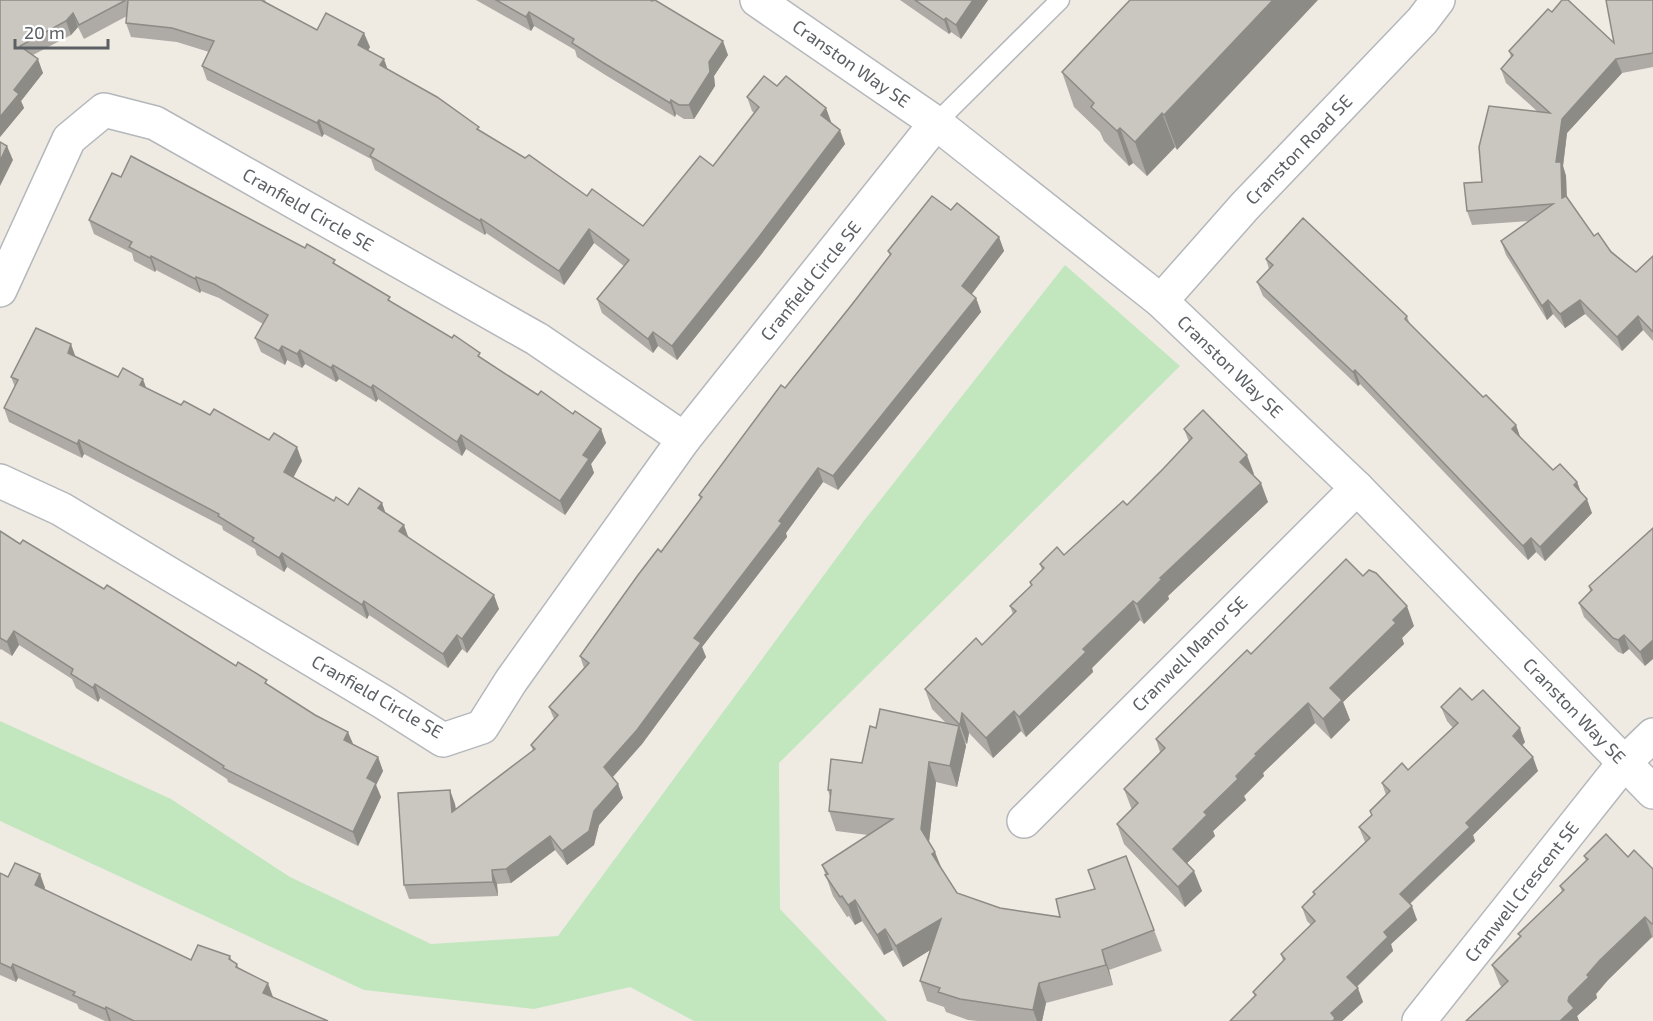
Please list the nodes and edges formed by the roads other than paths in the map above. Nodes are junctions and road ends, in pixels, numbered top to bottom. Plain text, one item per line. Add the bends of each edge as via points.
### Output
1 (757, 0) edge
2 (1438, 0) edge
3 (1057, 1) edge
4 (936, 123) junction
5 (0, 291) edge
6 (1161, 301) junction
7 (684, 439) junction
8 (0, 482) edge
9 (1357, 488) junction
10 (1653, 735) edge
11 (1624, 763) junction
12 (1653, 792) edge
13 (1024, 821) dead end
14 (1419, 1021) edge

1 - 4 street, Cranston Way SE
2 - 6 street, Cranston Road SE
3 - 4 lane
4 - 6 street, Cranston Way SE
4 - 7 street, Cranfield Circle SE
5 - 7 street, Cranfield Circle SE via 69,139 104,110 155,123 506,321
6 - 9 street, Cranston Way SE
7 - 8 street, Cranfield Circle SE via 482,727 443,740 61,509
9 - 11 street, Cranston Way SE
9 - 13 street, Cranwell Manor SE
10 - 11 street, Cranwell Crescent SE
11 - 12 street, Cranston Way SE
11 - 14 street, Cranwell Crescent SE

